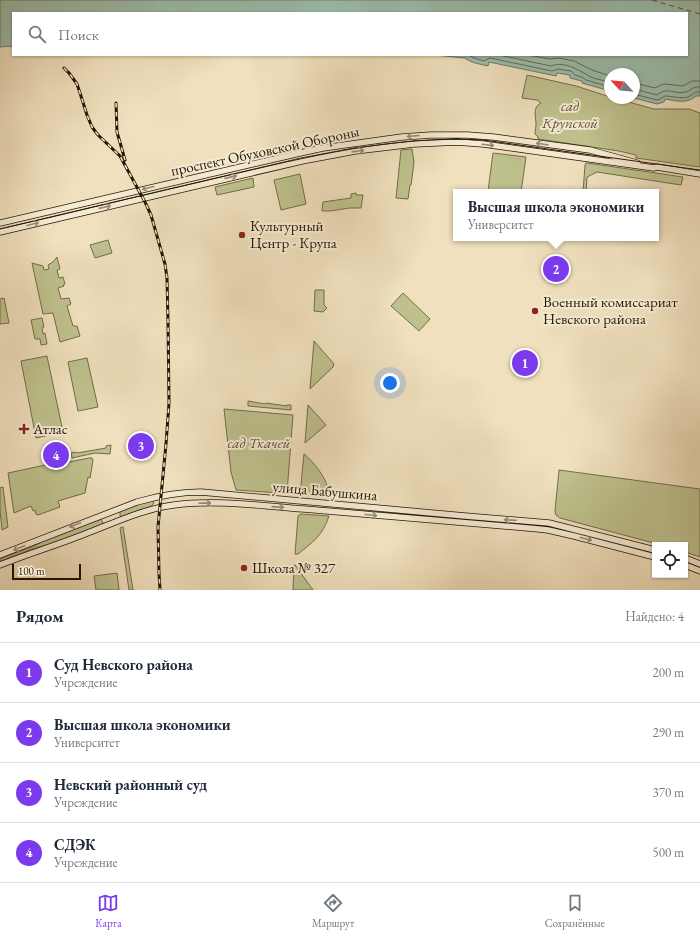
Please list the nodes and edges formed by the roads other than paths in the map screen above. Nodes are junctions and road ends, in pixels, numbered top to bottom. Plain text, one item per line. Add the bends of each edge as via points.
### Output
1 (657, 168) junction
2 (700, 174) edge
3 (0, 224) edge
4 (0, 232) edge
5 (182, 493) junction
6 (157, 497) junction
7 (184, 504) junction
8 (156, 508) junction
9 (652, 549) edge
10 (0, 555) edge
11 (652, 556) edge
12 (688, 559) edge
13 (700, 564) edge
14 (0, 565) edge
15 (688, 566) edge
16 (700, 571) edge

1 - 2 street, проспект Обуховской Обороны
1 -> 3 street, проспект Обуховской Обороны via 590,150 488,136 413,136 322,148
4 -> 1 street, проспект Обуховской Обороны via 309,159 414,144 483,144
5 - 6 street, улица Бабушкина
5 - 7 street
9 -> 5 street, улица Бабушкина via 549,522 218,493
6 - 8 street
6 -> 10 street, улица Бабушкина via 124,506
7 - 8 street, улица Бабушкина
7 -> 11 street, улица Бабушкина via 247,504 539,529
8 - 14 street, улица Бабушкина
12 - 13 street
15 - 16 street

